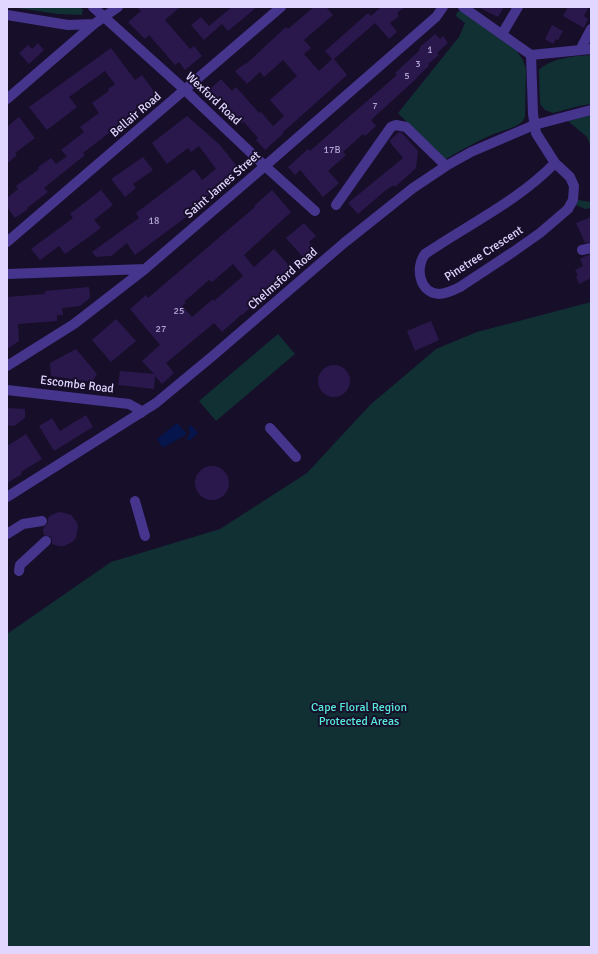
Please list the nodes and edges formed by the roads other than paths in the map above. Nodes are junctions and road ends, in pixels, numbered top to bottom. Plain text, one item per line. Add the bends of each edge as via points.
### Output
1 (93, 7) edge
2 (118, 7) edge
3 (281, 7) edge
4 (443, 7) edge
5 (463, 7) edge
6 (518, 7) edge
7 (7, 15) edge
8 (104, 17) junction
9 (94, 24) junction
10 (591, 29) edge
11 (502, 34) junction
12 (580, 50) junction
13 (591, 50) edge
14 (531, 55) junction
15 (186, 90) junction
16 (7, 98) edge
17 (591, 110) edge
18 (534, 126) junction
19 (555, 163) junction
20 (265, 166) junction
21 (446, 166) junction
22 (336, 205) dead end
23 (315, 211) dead end
24 (7, 242) edge
25 (145, 269) junction
26 (102, 270) junction
27 (7, 274) edge
28 (120, 288) junction
29 (7, 366) edge
30 (7, 390) edge
31 (141, 413) junction
32 (270, 428) dead end
33 (296, 457) dead end
34 (7, 497) edge
35 (135, 500) dead end
36 (42, 521) dead end
37 (7, 534) edge
38 (145, 536) dead end
39 (46, 541) dead end
40 (18, 571) dead end

1 - 8 street, Wexford Road
2 - 8 street
3 - 15 street, Bellair Road
4 - 20 street, Saint James Street via 431,21
5 - 11 street
6 - 11 street
7 - 9 street via 68,25
8 - 9 street
8 - 15 street, Wexford Road
9 - 16 street
10 - 12 street
11 - 14 street
12 - 13 street
12 - 14 street
14 - 18 street
15 - 20 street, Wexford Road
15 - 24 street, Bellair Road
17 - 18 street, Chelmsford Road
18 - 19 street, Pinetree Crescent via 538,138
18 - 21 street, Chelmsford Road via 471,152
19 - 19 street, Pinetree Crescent via 570,177 574,186 574,200 540,233 454,290 439,294 421,281 419,271 425,254 515,198
20 - 23 street, Wexford Road
20 - 25 street, Saint James Street
21 - 22 street via 406,127 391,127
21 - 31 street, Chelmsford Road via 413,188 344,243 215,354
25 - 26 street
25 - 28 street, Saint James Street
26 - 27 street
26 - 28 street via 114,277
28 - 29 street, Saint James Street via 74,324
30 - 31 street, Escombe Road via 129,404
31 - 34 street, Chelmsford Road
32 - 33 street
35 - 38 street
36 - 37 street via 23,524
39 - 40 street via 20,565

